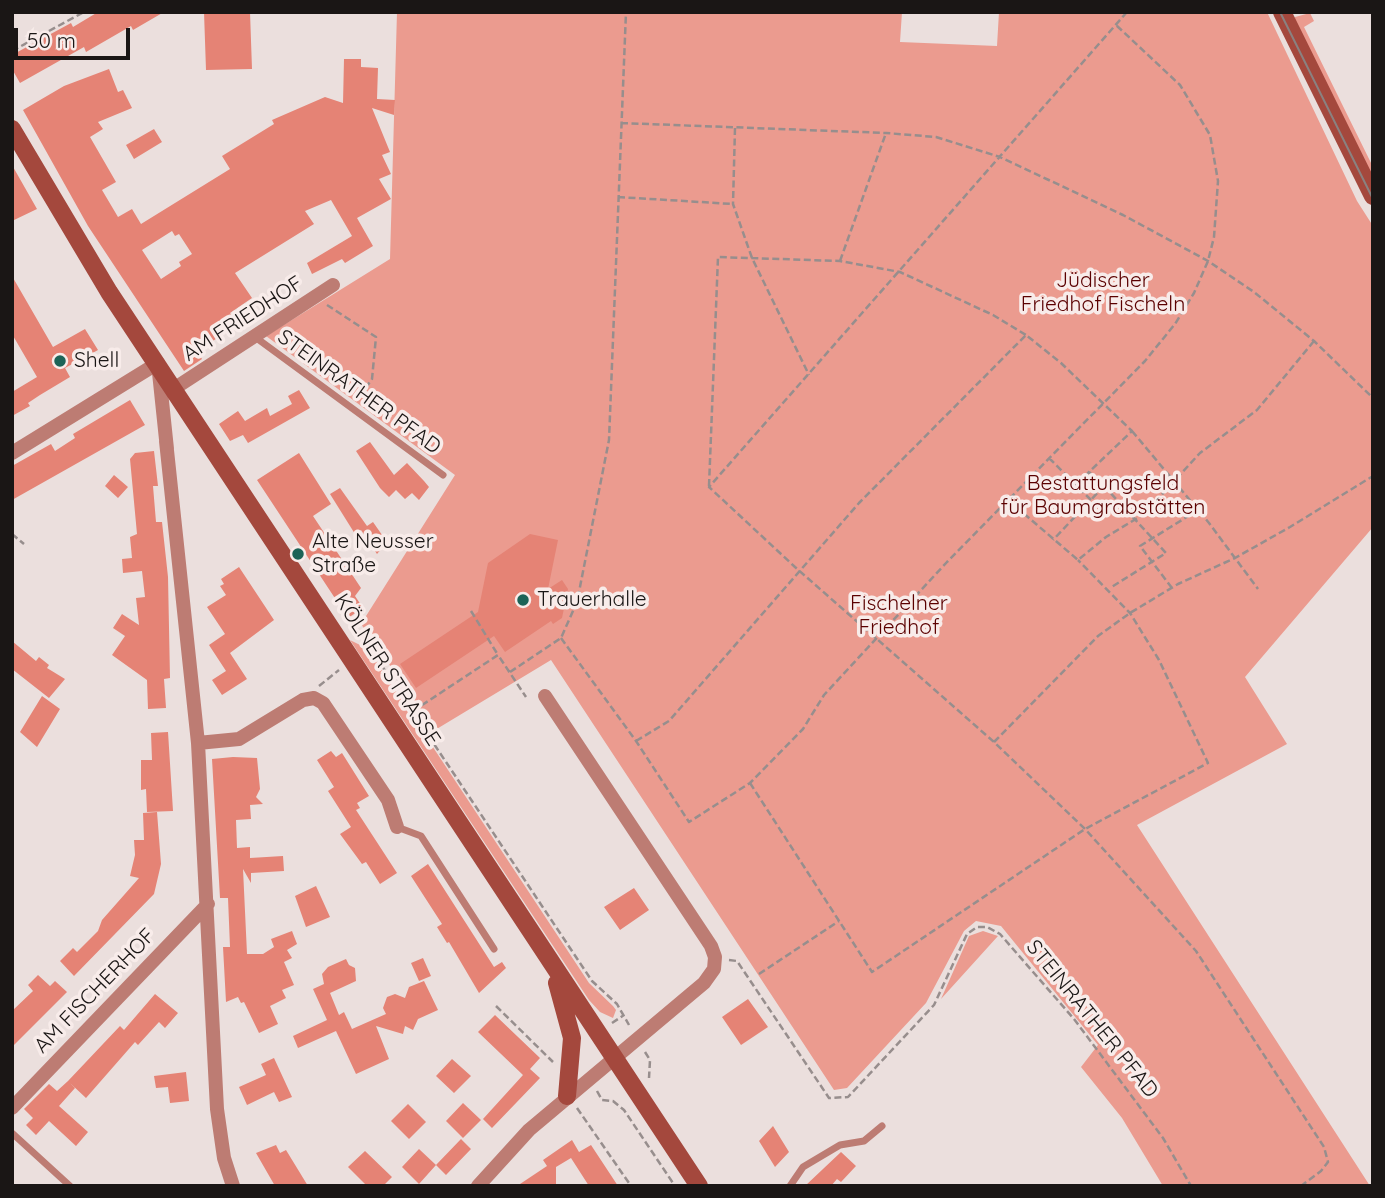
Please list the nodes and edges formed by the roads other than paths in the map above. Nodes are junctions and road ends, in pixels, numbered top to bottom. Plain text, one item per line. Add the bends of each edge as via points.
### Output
1 (1282, 12) edge
2 (12, 129) edge
3 (1373, 196) edge
4 (333, 285) dead end
5 (255, 336) junction
6 (158, 363) junction
7 (174, 388) junction
8 (12, 453) edge
9 (443, 475) dead end
10 (545, 696) dead end
11 (198, 743) junction
12 (397, 827) joint
13 (208, 904) junction
14 (494, 949) dead end
15 (550, 963) junction
16 (613, 1058) junction
17 (567, 1096) junction
18 (12, 1108) edge
19 (882, 1126) dead end
20 (12, 1133) edge
21 (70, 1186) edge
22 (233, 1186) edge
23 (478, 1186) edge
24 (699, 1186) edge
25 (790, 1186) edge

1 - 3 main road
2 - 6 main road, KÖLNER STRASSE via 58,210
4 - 5 street, AM FRIEDHOF
5 - 7 street, AM FRIEDHOF
5 - 9 lane, STEINRATHER PFAD
6 - 7 main road, KÖLNER STRASSE
6 - 8 street
6 - 11 street
7 - 15 main road, KÖLNER STRASSE
10 - 16 street via 715,957 714,969 704,983
11 - 12 street via 239,739 303,700 314,698 323,703 388,800
11 - 13 street
12 - 14 lane via 421,836
13 - 18 street, AM FISCHERHOF
13 - 22 street via 217,1110
15 - 16 main road, KÖLNER STRASSE
15 - 17 main road via 572,1038
16 - 17 street
16 - 24 main road, KÖLNER STRASSE
17 - 23 street
19 - 25 lane via 864,1141 840,1145 803,1167
20 - 21 lane

